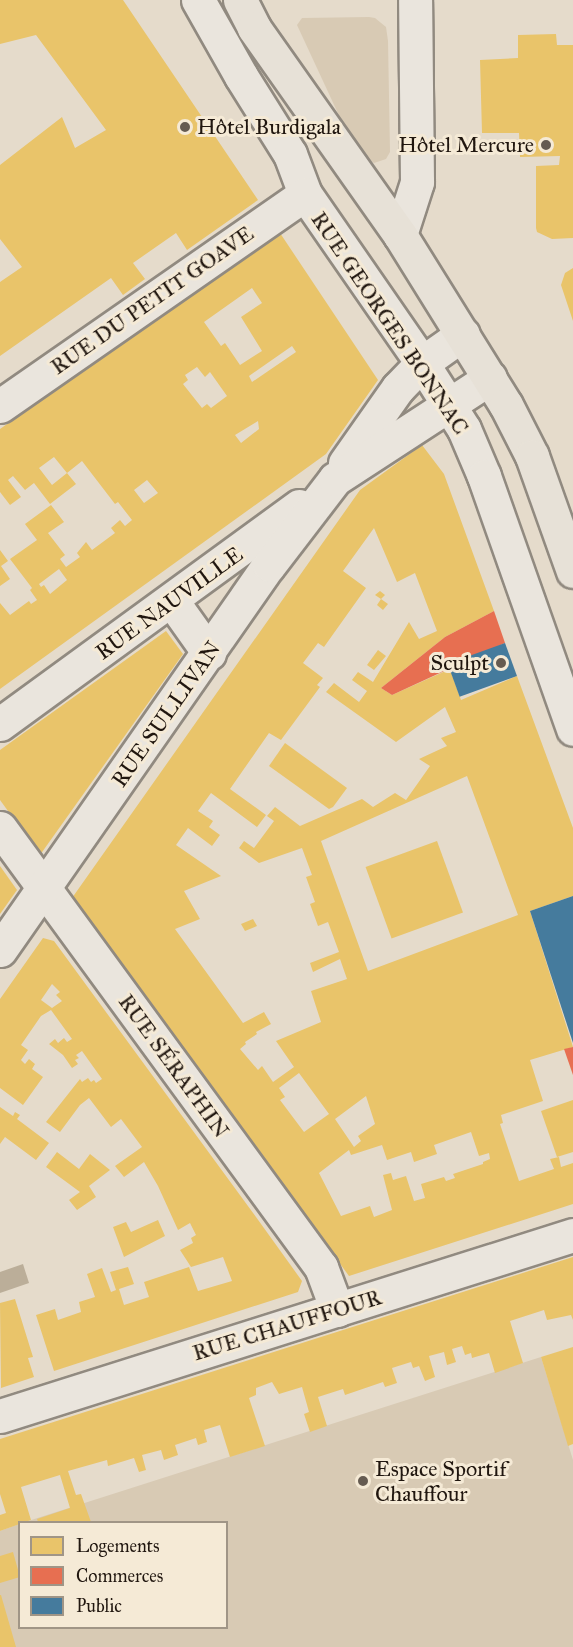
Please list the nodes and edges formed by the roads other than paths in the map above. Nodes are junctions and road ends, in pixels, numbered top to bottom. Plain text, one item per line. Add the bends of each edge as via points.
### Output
1 (198, 0) edge
2 (240, 0) edge
3 (415, 0) edge
4 (305, 194) junction
5 (400, 236) junction
6 (464, 334) junction
7 (422, 363) junction
8 (490, 378) junction
9 (448, 404) junction
10 (0, 406) edge
11 (335, 479) junction
12 (573, 571) edge
13 (172, 601) junction
14 (209, 653) junction
15 (0, 724) edge
16 (573, 729) edge
17 (0, 828) edge
18 (44, 889) junction
19 (0, 950) edge
20 (573, 1235) edge
21 (337, 1310) junction
22 (0, 1416) edge

1 - 4 street, RUE GEORGES BONNAC via 290,154
2 - 5 main road via 254,28
3 - 5 street via 417,182
4 - 7 street, RUE GEORGES BONNAC
4 - 10 street, RUE DU PETIT GOAVE
5 - 6 main road
6 - 7 street, RUE SULLIVAN
6 - 8 main road
7 - 9 street, RUE GEORGES BONNAC
7 - 11 street, RUE SULLIVAN via 399,388
8 - 9 street, RUE SULLIVAN
8 - 12 main road via 532,456
9 - 11 street, RUE SULLIVAN
9 - 16 street, RUE GEORGES BONNAC via 464,429 484,476
11 - 13 street, RUE NAUVILLE
11 - 14 street, RUE SULLIVAN via 269,565
13 - 14 street
13 - 15 street, RUE NAUVILLE
14 - 18 street, RUE SULLIVAN
17 - 18 street, RUE SÉRAPHIN
18 - 19 street, RUE SULLIVAN
18 - 21 street, RUE SÉRAPHIN via 321,1267
20 - 21 street, RUE CHAUFFOUR
21 - 22 street, RUE CHAUFFOUR

